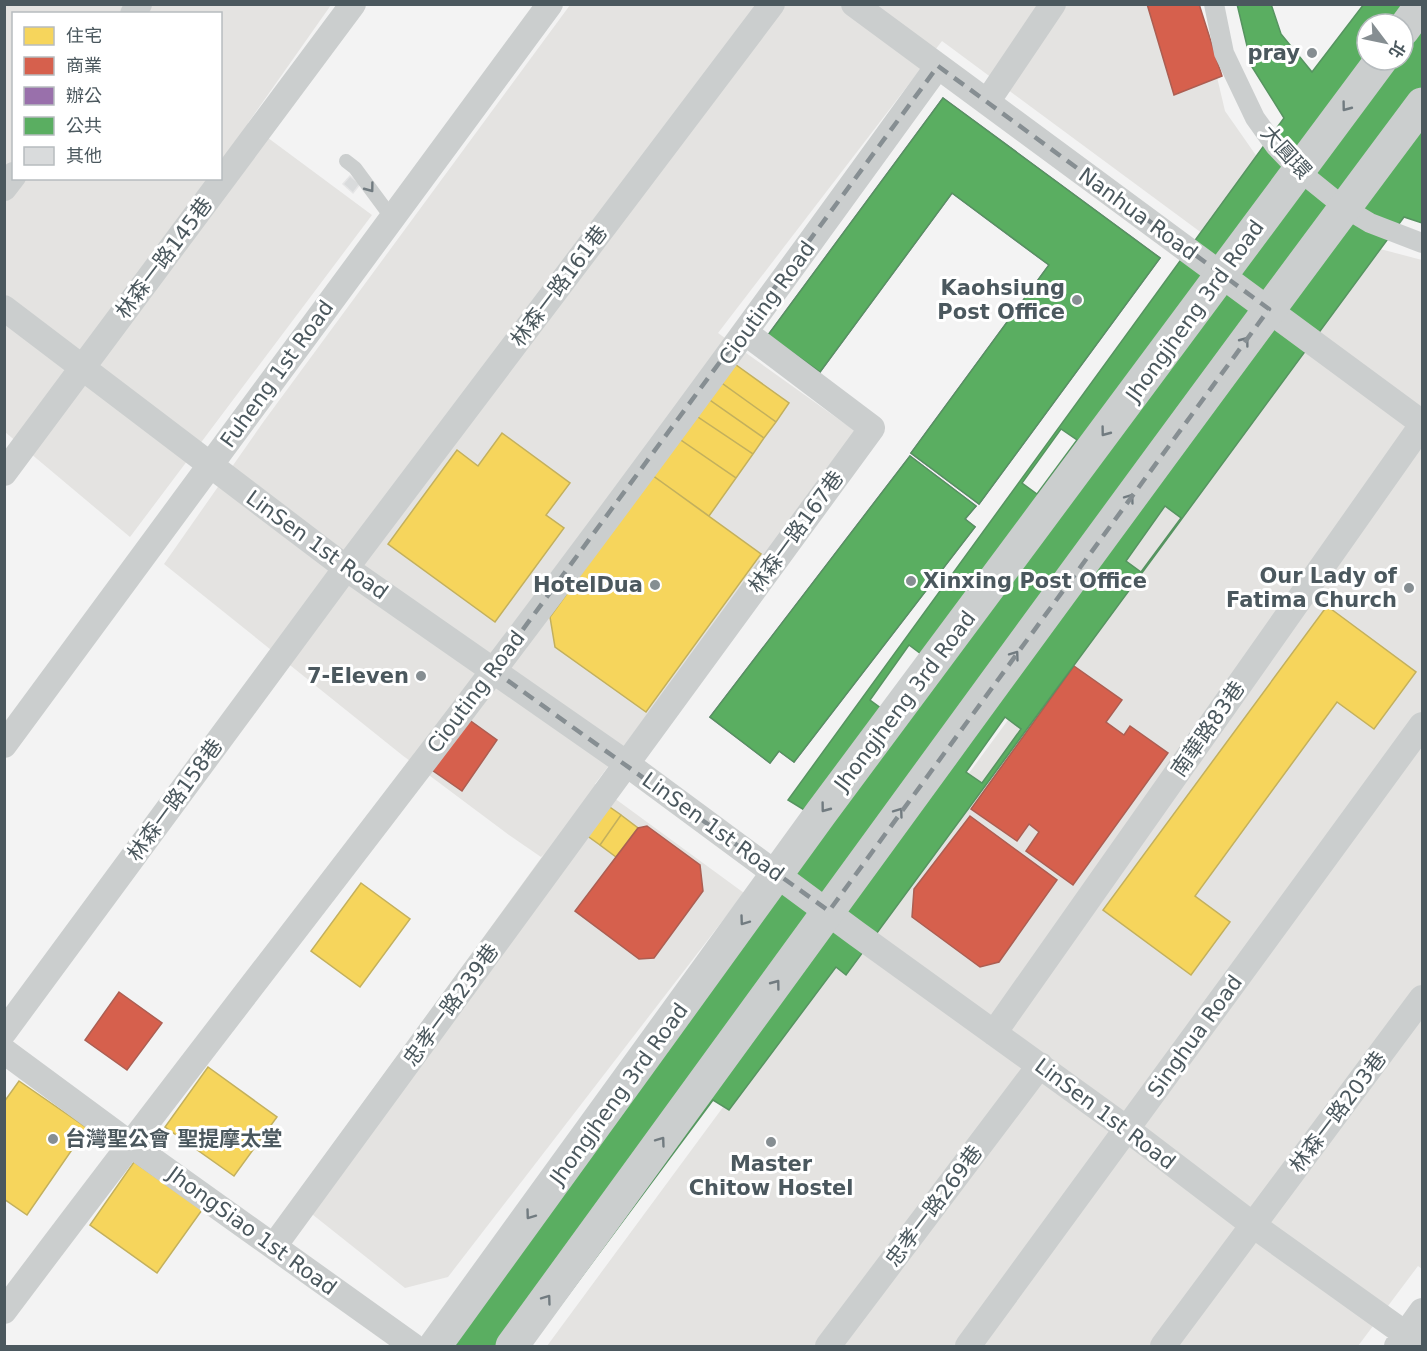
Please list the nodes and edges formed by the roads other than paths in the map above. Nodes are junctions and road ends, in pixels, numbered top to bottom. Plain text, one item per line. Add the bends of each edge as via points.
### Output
1 (353, 4) edge
2 (550, 4) edge
3 (772, 4) edge
4 (854, 4) edge
5 (1053, 4) edge
6 (1214, 4) edge
7 (938, 66) junction
8 (1372, 72) edge
9 (987, 102) junction
10 (1422, 104) edge
11 (346, 161) dead end
12 (1298, 170) junction
13 (1344, 208) junction
14 (392, 218) junction
15 (1422, 243) edge
16 (1222, 275) junction
17 (4, 308) edge
18 (1269, 309) junction
19 (746, 333) junction
20 (83, 368) junction
21 (1422, 424) edge
22 (209, 465) junction
23 (4, 472) edge
24 (346, 568) junction
25 (494, 670) junction
26 (1422, 725) edge
27 (4, 745) edge
28 (627, 764) junction
29 (778, 874) junction
30 (829, 911) junction
31 (1422, 998) edge
32 (4, 1032) edge
33 (994, 1033) junction
34 (4, 1051) edge
35 (1040, 1065) junction
36 (1127, 1129) junction
37 (129, 1143) junction
38 (1253, 1225) junction
39 (274, 1246) junction
40 (4, 1311) edge
41 (1422, 1311) edge
42 (1408, 1342) edge
43 (413, 1347) edge
44 (435, 1347) edge
45 (512, 1347) edge
46 (828, 1347) edge
47 (968, 1347) edge
48 (1163, 1347) edge

1 - 20 street, 林森一路145巷
2 - 14 street, Fuheng 1st Road
3 - 24 street, 林森一路161巷
4 - 7 street, Nanhua Road
5 - 9 street
6 - 12 street, 大圓環 via 1224,53 1255,118
7 - 9 street, Nanhua Road
7 - 19 street, Ciouting Road
8 -> 12 street, Jhongjheng 3rd Road
9 - 16 street, Nanhua Road
10 - 13 street
11 -> 14 lane
12 - 13 street, 大圓環
12 - 16 street, Jhongjheng 3rd Road
13 - 15 street, 大圓環 via 1370,223
13 - 18 street
14 - 22 street, Fuheng 1st Road
16 - 18 street, Nanhua Road
16 -> 29 street, Jhongjheng 3rd Road
17 - 20 street, LinSen 1st Road
18 - 21 street, Nanhua Road
30 -> 18 street
19 - 25 street, Ciouting Road
19 - 28 street, 林森一路167巷 via 872,428
20 - 22 street, LinSen 1st Road
20 - 23 street, 林森一路145巷
21 - 33 street, 南華路83巷
22 - 24 street, LinSen 1st Road
22 - 27 street, Fuheng 1st Road
24 - 25 street, LinSen 1st Road
24 - 32 street, 林森一路158巷
25 - 28 street, LinSen 1st Road
25 - 37 street, Ciouting Road
26 - 36 street, Singhua Road
28 - 29 street, LinSen 1st Road
28 - 39 street, 忠孝一路239巷
29 - 30 street, LinSen 1st Road
29 -> 44 street, Jhongjheng 3rd Road
30 - 33 street, LinSen 1st Road
45 -> 30 street
31 - 38 street, 林森一路203巷
33 - 35 street, LinSen 1st Road
34 - 37 street, JhongSiao 1st Road
35 - 36 street, LinSen 1st Road
35 - 46 street, 忠孝一路269巷
36 - 38 street, LinSen 1st Road
36 - 47 street, Singhua Road
37 - 39 street, JhongSiao 1st Road
37 - 40 street, Ciouting Road
38 - 42 street, LinSen 1st Road
38 - 48 street, 林森一路203巷
39 - 43 street, JhongSiao 1st Road
41 - 42 street

